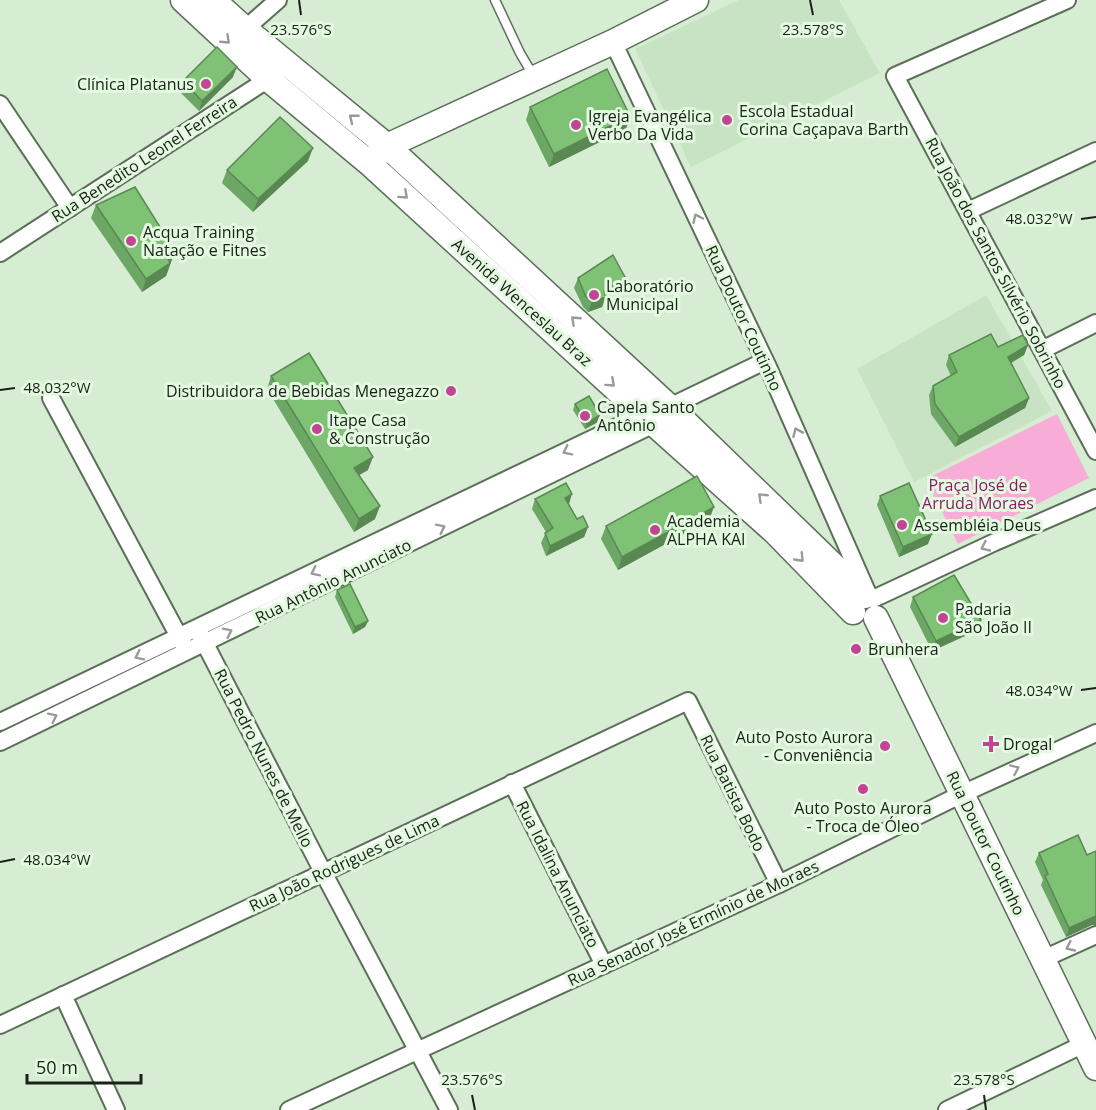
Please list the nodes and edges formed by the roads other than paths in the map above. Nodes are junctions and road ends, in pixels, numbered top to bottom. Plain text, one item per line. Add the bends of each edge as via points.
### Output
1 (183, 0) edge
2 (213, 0) edge
3 (278, 0) edge
4 (495, 0) edge
5 (696, 0) edge
6 (1067, 0) edge
7 (245, 29) junction
8 (613, 42) junction
9 (289, 66) junction
10 (535, 78) junction
11 (268, 80) junction
12 (0, 104) edge
13 (387, 146) junction
14 (1096, 151) edge
15 (369, 163) junction
16 (70, 208) junction
17 (968, 211) junction
18 (0, 253) edge
19 (515, 280) junction
20 (1096, 323) edge
21 (1042, 350) junction
22 (765, 361) junction
23 (51, 399) dead end
24 (657, 414) junction
25 (1096, 451) edge
26 (1096, 498) edge
27 (381, 548) junction
28 (867, 604) junction
29 (197, 628) junction
30 (179, 636) junction
31 (205, 643) junction
32 (187, 652) junction
33 (688, 701) joint
34 (0, 722) edge
35 (1096, 733) edge
36 (0, 741) edge
37 (512, 783) junction
38 (962, 794) junction
39 (323, 872) junction
40 (779, 884) junction
41 (1096, 935) edge
42 (1043, 959) junction
43 (604, 965) junction
44 (63, 995) junction
45 (0, 1025) edge
46 (1084, 1044) junction
47 (417, 1051) junction
48 (1096, 1068) edge
49 (116, 1110) edge
50 (289, 1110) edge
51 (449, 1110) edge
52 (947, 1110) edge

1 -> 11 main road, Avenida Wenceslau Braz
2 - 7 main road, Avenida Wenceslau Braz
3 - 7 street
4 - 10 lane
5 - 8 main road
6 - 17 street, Rua João dos Santos Silvério Sobrinho via 895,76
7 - 9 main road, Avenida Wenceslau Braz
8 - 10 main road
22 -> 8 street, Rua Doutor Coutinho
9 - 11 street, Rua Benedito Leonel Ferreira
13 -> 9 main road, Avenida Wenceslau Braz
10 - 13 main road
11 - 15 main road, Avenida Wenceslau Braz
11 - 16 street, Rua Benedito Leonel Ferreira
12 - 16 street
13 - 15 main road
13 - 19 main road, Avenida Wenceslau Braz
14 - 17 street
15 -> 19 main road, Avenida Wenceslau Braz
16 - 18 street, Rua Benedito Leonel Ferreira
17 - 21 street, Rua João dos Santos Silvério Sobrinho
19 - 24 main road, Avenida Wenceslau Braz
20 - 21 street
21 - 25 street, Rua João dos Santos Silvério Sobrinho
22 - 24 street, Rua Antônio Anunciato
28 -> 22 street, Rua Doutor Coutinho
23 - 30 street
24 - 27 street, Rua Antônio Anunciato
24 - 28 main road, Avenida Wenceslau Braz via 776,533
26 -> 28 street
27 -> 29 street, Rua Antônio Anunciato
31 -> 27 street, Rua Antônio Anunciato
28 - 38 main road, Rua Doutor Coutinho
29 - 30 street, Rua Antônio Anunciato
29 - 31 street, Rua Pedro Nunes de Mello
30 - 32 street
30 -> 34 street, Rua Antônio Anunciato
31 - 32 street, Rua Antônio Anunciato
31 - 39 street, Rua Pedro Nunes de Mello
36 -> 32 street, Rua Antônio Anunciato
33 - 37 street, Rua João Rodrigues de Lima
33 - 40 street, Rua Batista Bodo
38 -> 35 street, Rua Senador José Ermínio de Moraes
37 - 39 street, Rua João Rodrigues de Lima
37 - 43 street, Rua Idalina Anunciato
38 - 40 street, Rua Senador José Ermínio de Moraes
38 - 42 main road, Rua Doutor Coutinho
39 - 44 street, Rua João Rodrigues de Lima
39 - 47 street, Rua Pedro Nunes de Mello
40 - 43 street, Rua Senador José Ermínio de Moraes
41 -> 42 street
42 - 46 main road, Rua Doutor Coutinho
43 - 47 street, Rua Senador José Ermínio de Moraes
44 - 45 street, Rua João Rodrigues de Lima
44 - 49 street
46 - 48 main road, Rua Doutor Coutinho
46 - 52 street
47 - 50 street, Rua Senador José Ermínio de Moraes
47 - 51 street, Rua Pedro Nunes de Mello

